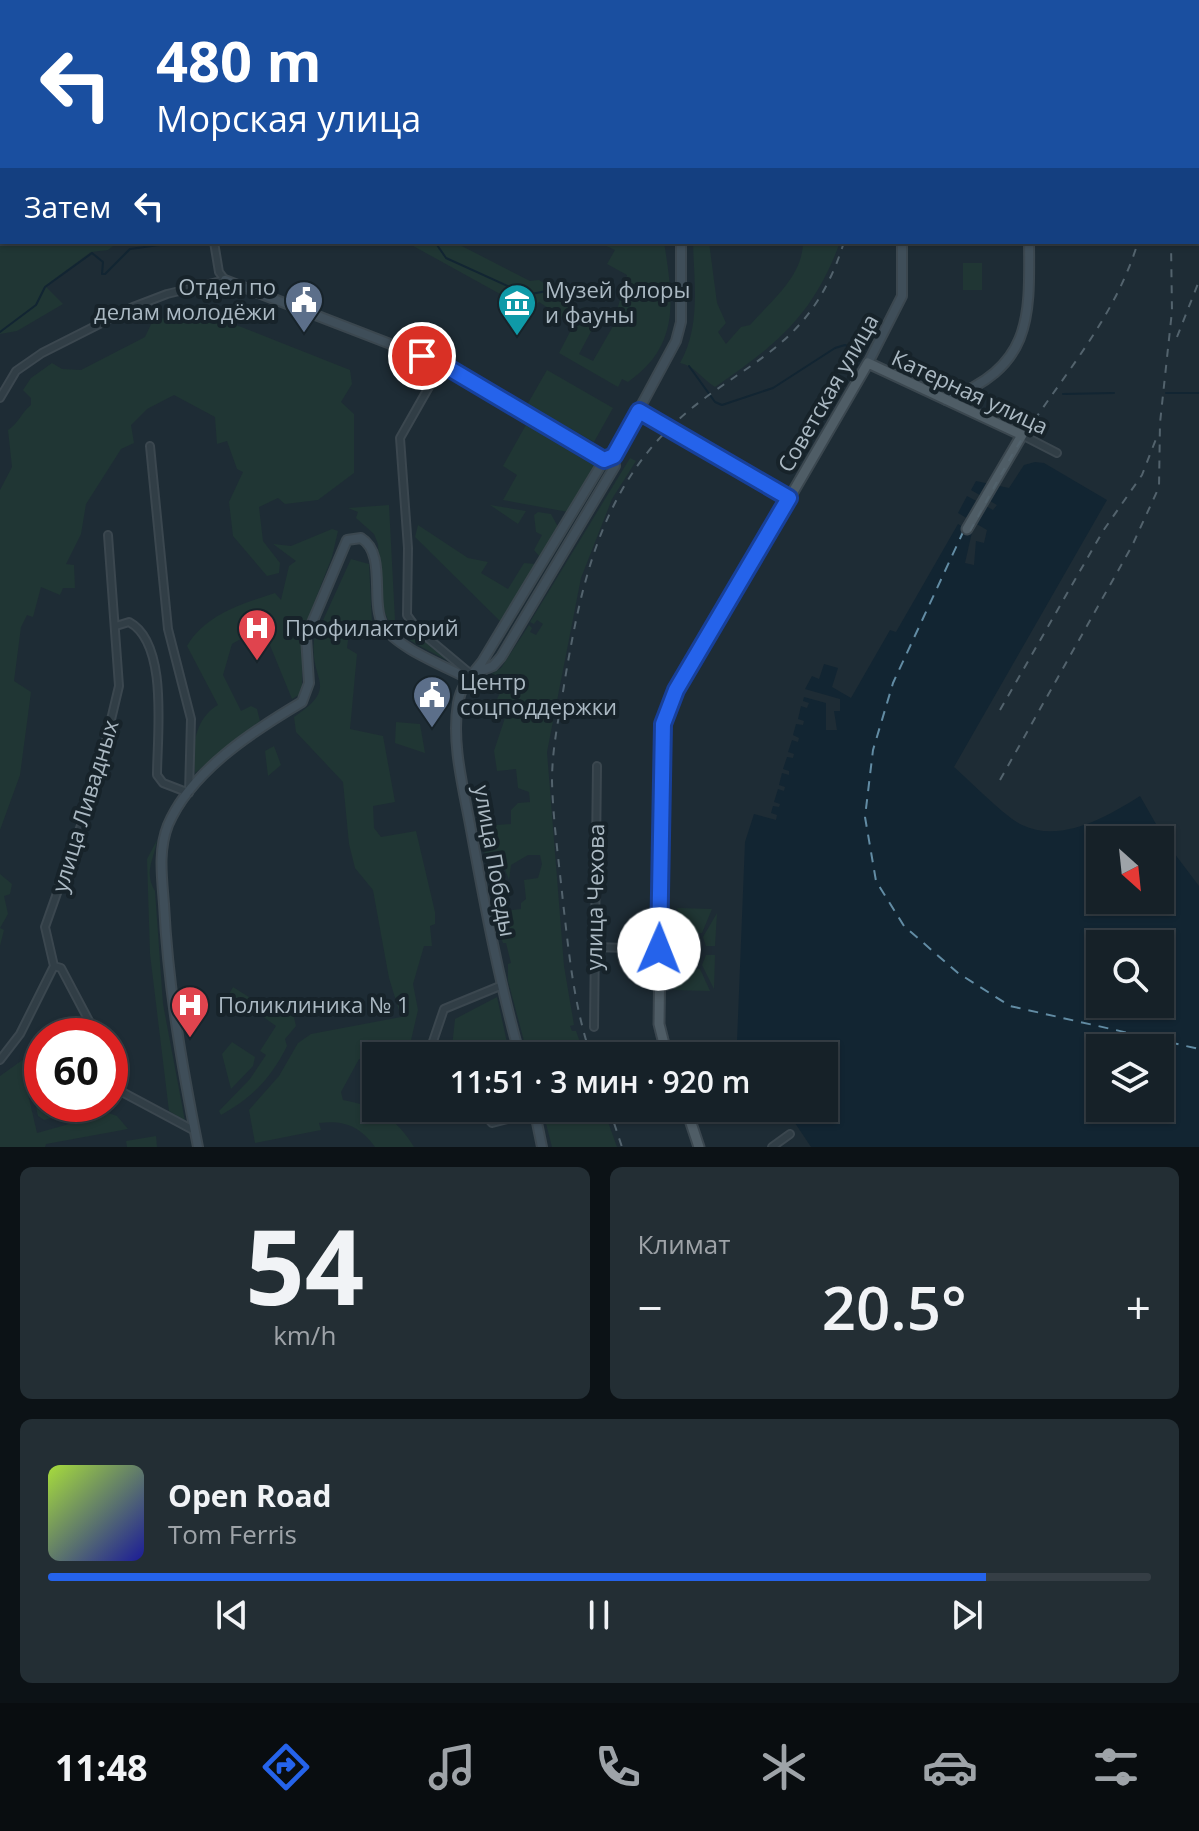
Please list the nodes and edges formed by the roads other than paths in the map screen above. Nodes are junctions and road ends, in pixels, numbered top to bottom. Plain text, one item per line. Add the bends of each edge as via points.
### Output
1 (214, 244) edge
2 (681, 244) edge
3 (902, 244) edge
4 (1029, 244) edge
5 (225, 280) junction
6 (868, 363) junction
7 (442, 364) junction
8 (0, 398) edge
9 (946, 400) junction
10 (639, 411) junction
11 (1022, 435) junction
12 (150, 446) dead end
13 (1057, 453) dead end
14 (609, 458) junction
15 (789, 498) junction
16 (967, 529) dead end
17 (108, 535) dead end
18 (116, 626) junction
19 (470, 676) junction
20 (597, 766) dead end
21 (189, 793) junction
22 (594, 947) junction
23 (659, 949) junction
24 (58, 967) junction
25 (500, 986) junction
26 (87, 1018) edge
27 (594, 1027) dead end
28 (433, 1042) edge
29 (516, 1042) edge
30 (664, 1042) edge
31 (0, 1060) edge
32 (128, 1095) edge
33 (537, 1122) edge
34 (691, 1122) edge
35 (195, 1131) junction
36 (790, 1134) dead end
37 (198, 1147) edge
38 (542, 1147) edge
39 (699, 1147) edge
40 (772, 1147) edge

1 - 5 street
2 - 10 street, улица Победы via 679,332
3 - 6 street, Советская улица via 902,296
4 - 9 street via 1028,318 1022,338 990,374
5 - 7 street
5 - 8 street via 133,307 42,353 16,371
6 - 9 main road, Катерная улица
6 - 15 main road, Советская улица
7 - 14 street
7 - 19 street via 400,438 407,615
9 - 11 main road, Катерная улица
10 - 14 street, улица Победы
10 - 15 street
11 - 13 street, Катерная улица
11 - 16 main road
12 - 21 street via 168,629 191,719
14 - 19 street, улица Победы
14 - 19 street, улица Победы via 615,466 501,657
15 - 23 main road, Советская улица via 676,690 663,724
17 - 18 street, улица Ливадных
18 - 21 street via 129,622 148,639 157,690 157,775 163,783
18 - 24 street, улица Ливадных via 119,686 102,761 45,927
19 - 21 street via 401,642 384,627 371,548 354,537 343,546 306,637 309,683 302,702 233,749
19 - 25 street, улица Победы via 458,703 457,742
20 - 22 street, улица Чехова
21 - 35 street via 169,823 162,850 170,992
22 - 23 street
22 - 27 street, улица Чехова
23 - 30 main road, Советская улица
24 - 26 street, улица Ливадных
24 - 31 street
25 - 28 street via 444,1009
25 - 29 street, улица Победы
32 - 35 street
33 - 38 street
34 - 39 main road
35 - 37 street
36 - 40 street

